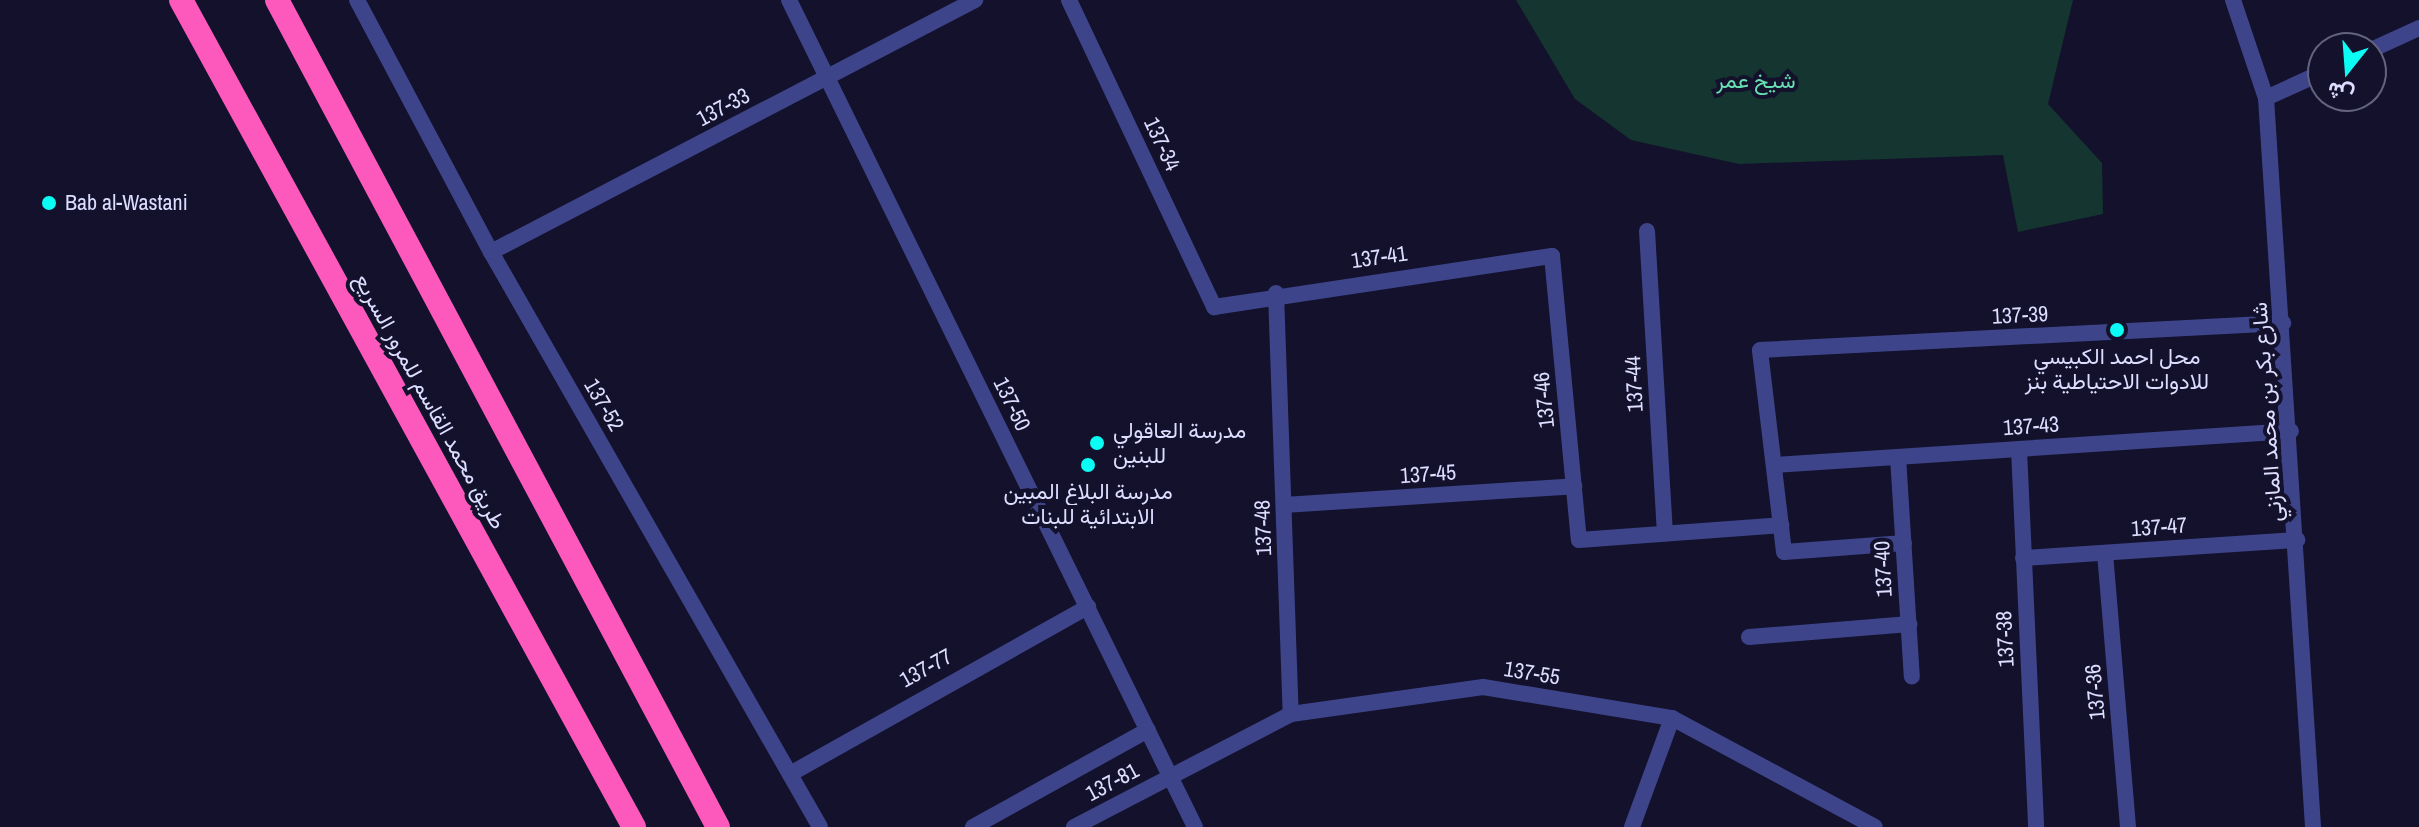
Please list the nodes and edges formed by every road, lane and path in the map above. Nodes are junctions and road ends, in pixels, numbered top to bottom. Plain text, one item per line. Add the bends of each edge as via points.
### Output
1 (181, 0) edge
2 (277, 0) edge
3 (357, 0) edge
4 (789, 0) edge
5 (975, 0) edge
6 (1069, 0) edge
7 (2233, 0) edge
8 (2419, 28) edge
9 (2387, 43) edge
10 (827, 77) junction
11 (2307, 79) edge
12 (2266, 98) junction
13 (1647, 231) dead end
14 (491, 252) junction
15 (1552, 256) joint
16 (1276, 293) junction
17 (1214, 307) joint
18 (2283, 323) junction
19 (2291, 431) junction
20 (2019, 449) junction
21 (1898, 457) junction
22 (1774, 465) junction
23 (1574, 486) junction
24 (1284, 505) junction
25 (1781, 525) junction
26 (1665, 533) junction
27 (2297, 540) junction
28 (1904, 543) junction
29 (2105, 553) junction
30 (2023, 558) junction
31 (1088, 607) junction
32 (1909, 624) junction
33 (1749, 637) dead end
34 (1912, 677) dead end
35 (1291, 714) junction
36 (1672, 718) junction
37 (1148, 730) junction
38 (790, 774) junction
39 (1170, 776) junction
40 (634, 827) edge
41 (718, 827) edge
42 (820, 827) edge
43 (973, 827) edge
44 (1074, 827) edge
45 (1195, 827) edge
46 (1632, 827) edge
47 (1875, 827) edge
48 (2036, 827) edge
49 (2128, 827) edge
50 (2313, 827) edge

1 - 40 highway, طريق محمد القاسم للمرور السريع
2 - 41 highway
3 - 14 street, 137-52
4 - 10 street, 137-50
5 - 10 street, 137-33
6 - 17 street, 137-34
7 - 12 street, شارع بكر بن محمد المازني
8 - 9 street
10 - 14 street, 137-33
10 - 31 street, 137-50
11 - 12 street
12 - 18 street, شارع بكر بن محمد المازني
13 - 26 street, 137-44
14 - 38 street, 137-52
15 - 16 street, 137-41
15 - 23 street, 137-46
16 - 17 street, 137-41
16 - 24 street, 137-48
18 - 19 street, شارع بكر بن محمد المازني
18 - 22 street, 137-39 via 1760,350
19 - 20 street, 137-43
19 - 27 street, شارع بكر بن محمد المازني
20 - 21 street, 137-43
20 - 30 street, 137-38
21 - 22 street, 137-43
21 - 28 street, 137-40
22 - 25 street
23 - 24 street, 137-45
23 - 26 street, 137-46 via 1579,540
24 - 35 street, 137-48
25 - 26 street
25 - 28 street via 1784,552
27 - 29 street, 137-47
27 - 50 street, شارع بكر بن محمد المازني
28 - 32 street, 137-40
29 - 30 street, 137-47
29 - 49 street, 137-36
30 - 48 street, 137-38
31 - 37 street, 137-50
31 - 38 street, 137-77
32 - 33 street
32 - 34 street, 137-40
35 - 36 street, 137-55 via 1483,687
35 - 39 street, 137-55
36 - 46 street
36 - 47 street, 137-55
37 - 39 street, 137-50
37 - 43 street
38 - 42 street, 137-52
39 - 44 street, 137-81
39 - 45 street, 137-50

